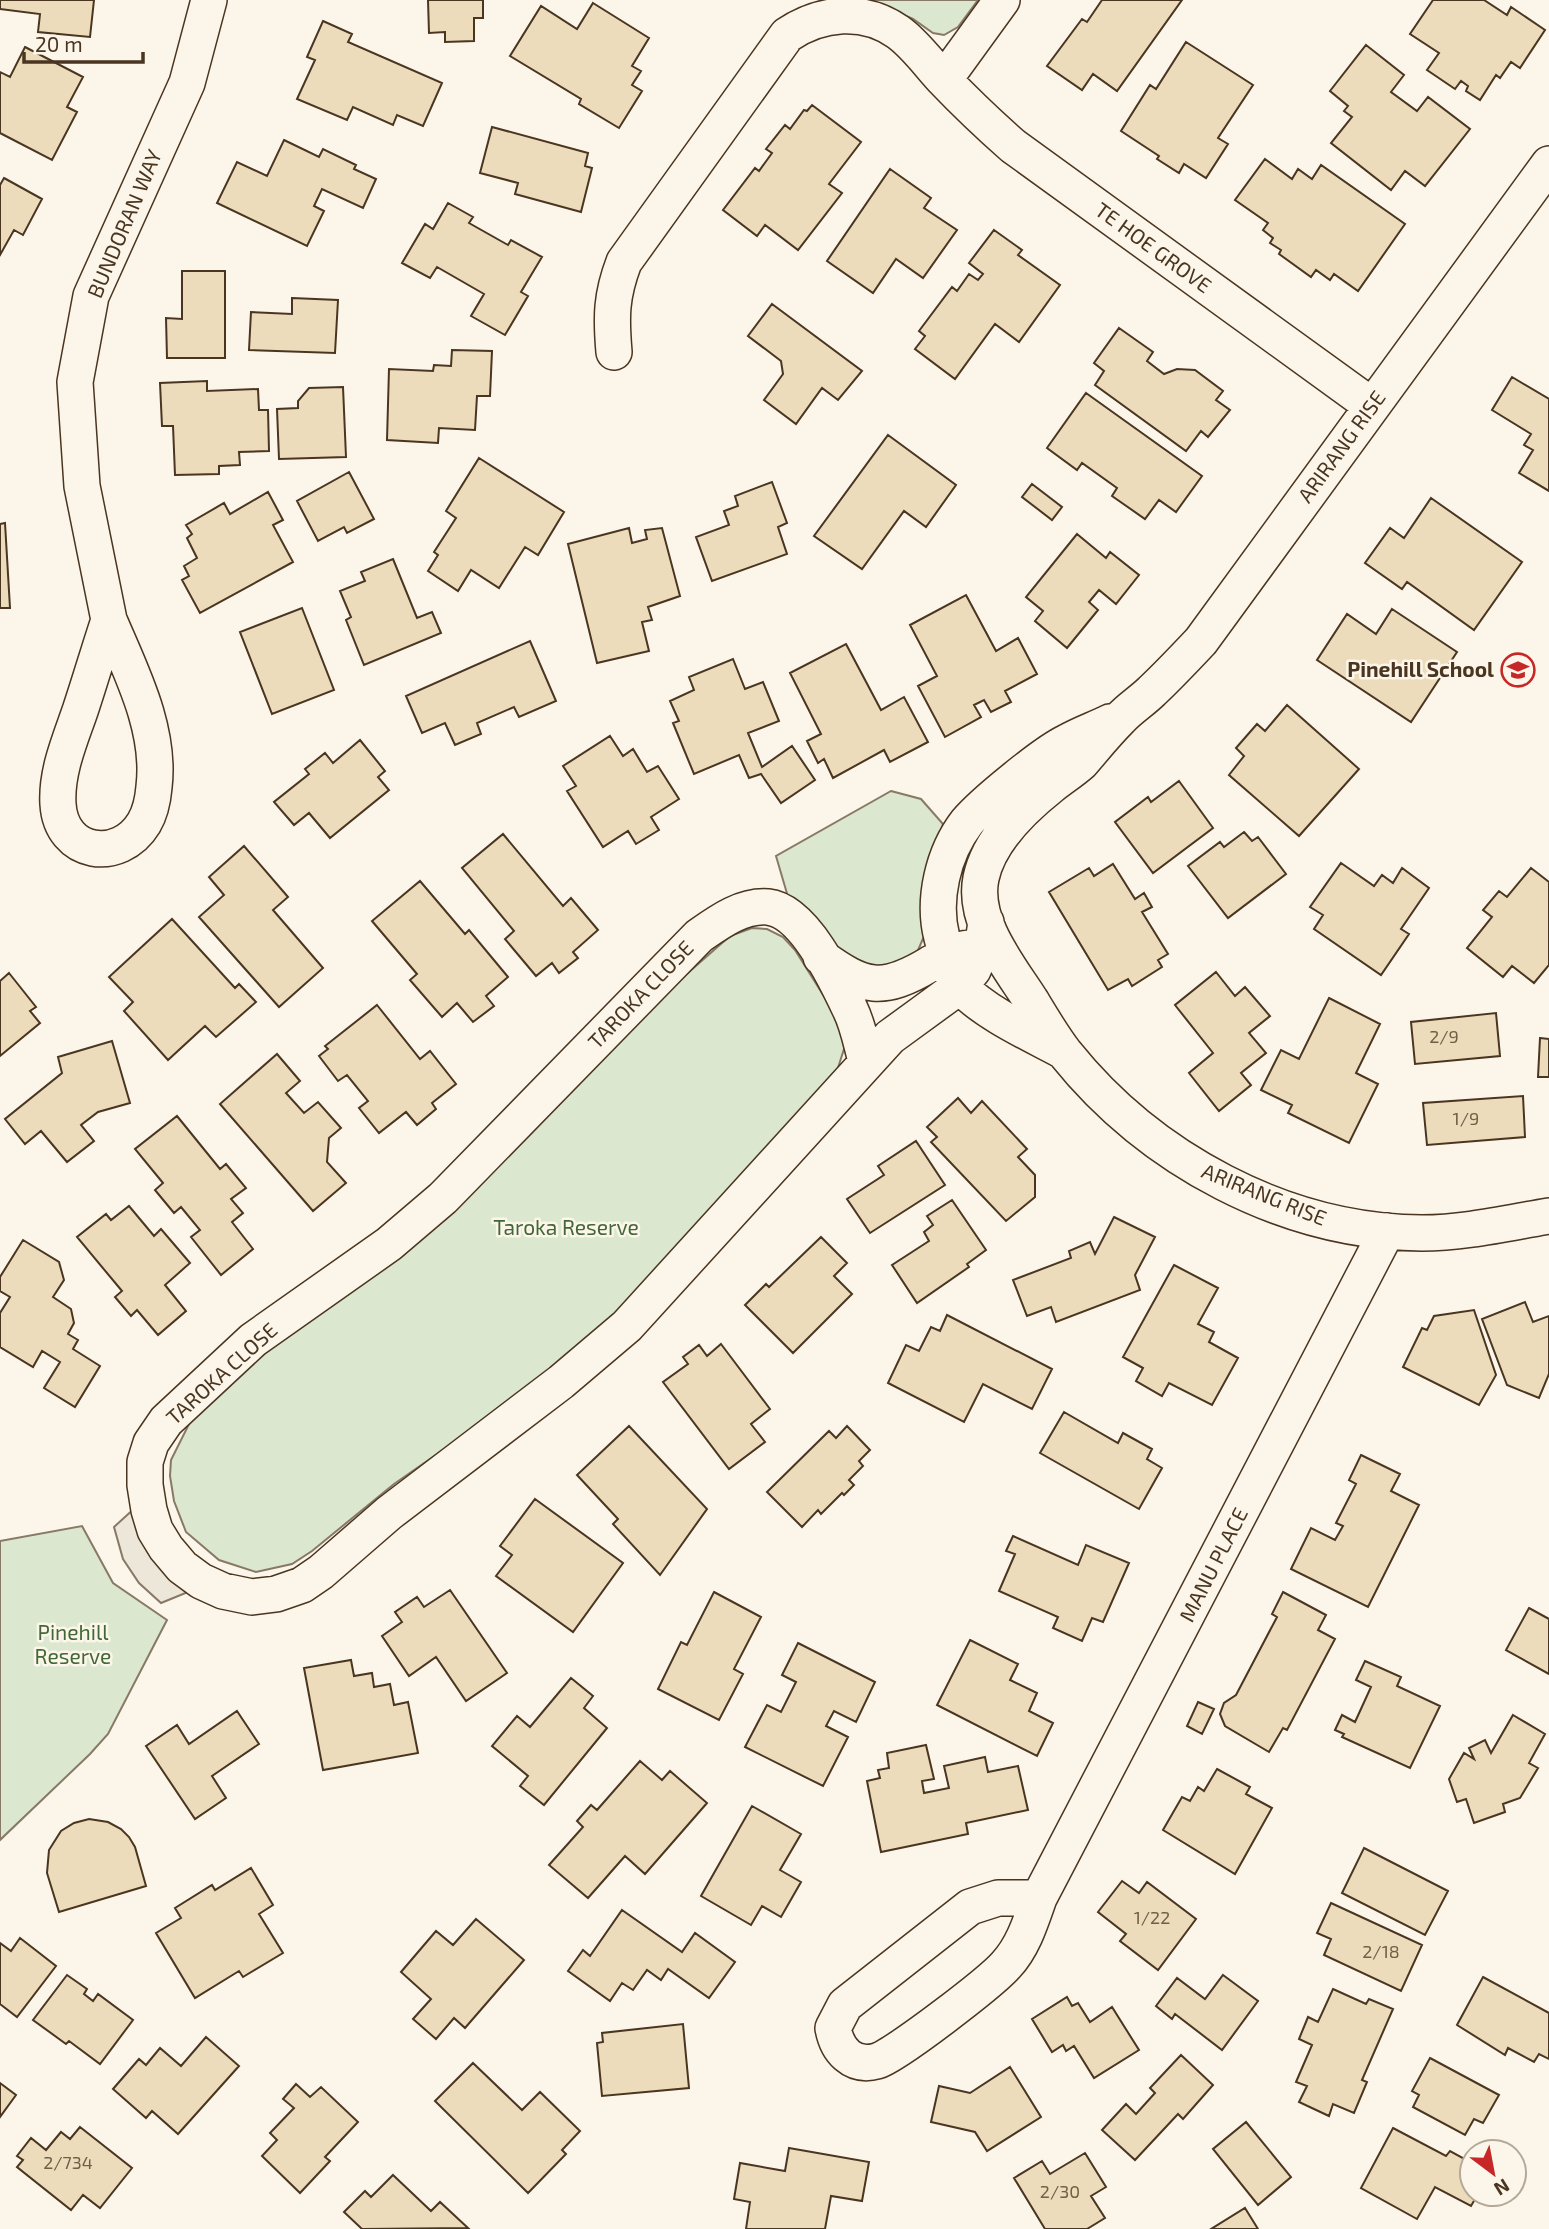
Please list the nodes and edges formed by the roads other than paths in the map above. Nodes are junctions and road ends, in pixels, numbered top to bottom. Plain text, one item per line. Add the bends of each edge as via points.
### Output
1 (209, 0) edge
2 (1002, 0) edge
3 (800, 12) edge
4 (944, 80) junction
5 (1549, 164) edge
6 (614, 352) dead end
7 (1372, 406) junction
8 (109, 620) junction
9 (1121, 717) junction
10 (990, 943) junction
11 (946, 954) junction
12 (821, 957) junction
13 (960, 986) junction
14 (1064, 1051) junction
15 (866, 1060) junction
16 (1549, 1216) edge
17 (1387, 1231) junction
18 (1039, 1898) junction

1 - 8 street, BUNDORAN WAY via 187,83 91,296 75,382 82,486
2 - 4 street
3 - 4 street, TE HOE GROVE via 818,19 849,16 876,20 901,33
3 - 6 street, TE HOE GROVE via 624,262 612,297
4 - 7 street, TE HOE GROVE via 1013,146
5 - 7 street, ARIRANG RISE
7 - 9 street, ARIRANG RISE via 1201,641
8 - 8 street, BUNDORAN WAY via 147,712 155,786 150,809 136,833 123,843 96,849 72,839 58,805 64,760
9 - 10 street, ARIRANG RISE via 1079,765 1040,795 1001,836 987,858 980,880
9 - 11 street, ARIRANG RISE via 1064,743 968,821 946,862 941,888 938,913
10 - 11 street, TAROKA CLOSE
10 - 13 street, TAROKA CLOSE
10 - 14 street, ARIRANG RISE
11 - 12 street, TAROKA CLOSE via 907,977 876,985
11 - 13 street, ARIRANG RISE
12 - 15 street, TAROKA CLOSE via 851,1010
12 - 15 street, TAROKA CLOSE via 795,922 770,907 738,912 699,936 434,1206 389,1244 253,1340 166,1421 145,1462 149,1510 166,1548 201,1581 252,1597 302,1585 321,1572 627,1326
13 - 14 street, ARIRANG RISE via 1012,1024
13 - 15 street, TAROKA CLOSE
14 - 17 street, ARIRANG RISE via 1130,1120 1200,1170 1299,1213
16 - 17 street, ARIRANG RISE via 1461,1230
17 - 18 street, MANU PLACE
18 - 18 street, MANU PLACE via 1026,1933 1007,1964 887,2057 864,2063 837,2046 833,2028 845,2005 964,1912 998,1898

